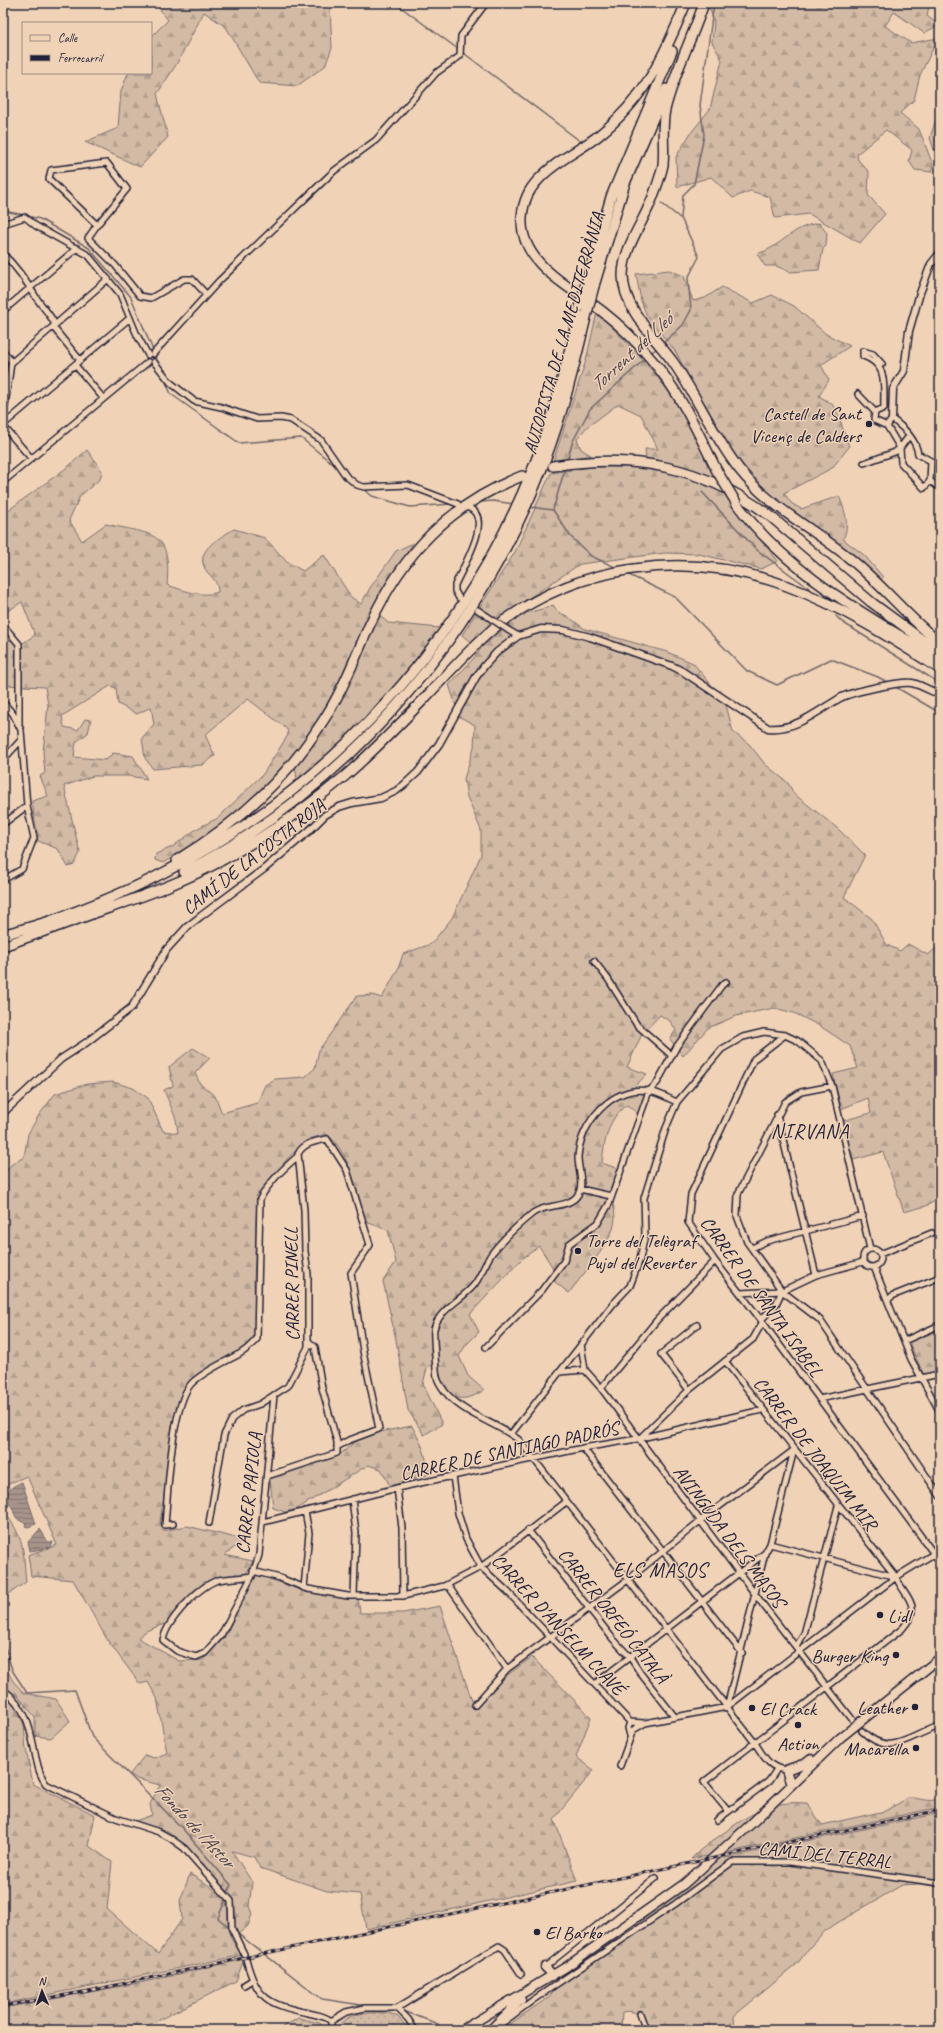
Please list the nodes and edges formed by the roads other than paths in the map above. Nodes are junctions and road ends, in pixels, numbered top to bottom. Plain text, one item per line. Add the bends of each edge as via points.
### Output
1 (486, 3) edge
2 (686, 3) edge
3 (689, 3) edge
4 (699, 3) edge
5 (704, 3) edge
6 (3, 224) edge
7 (97, 225) junction
8 (77, 248) junction
9 (3, 254) edge
10 (940, 254) edge
11 (108, 279) junction
12 (590, 285) junction
13 (31, 288) junction
14 (206, 294) junction
15 (3, 311) edge
16 (130, 318) junction
17 (54, 326) junction
18 (3, 351) edge
19 (150, 354) junction
20 (80, 360) junction
21 (12, 362) junction
22 (148, 362) junction
23 (154, 362) junction
24 (882, 364) dead end
25 (75, 365) junction
26 (858, 394) dead end
27 (103, 398) junction
28 (875, 412) junction
29 (892, 419) junction
30 (3, 420) edge
31 (3, 426) edge
32 (887, 426) junction
33 (909, 436) junction
34 (900, 448) junction
35 (31, 458) junction
36 (864, 463) dead end
37 (553, 466) dead end
38 (522, 476) dead end
39 (930, 481) junction
40 (3, 482) edge
41 (940, 488) edge
42 (458, 504) dead end
43 (469, 508) dead end
44 (459, 598) dead end
45 (478, 610) dead end
46 (3, 625) edge
47 (518, 636) junction
48 (940, 642) edge
49 (940, 653) edge
50 (940, 660) edge
51 (940, 669) edge
52 (940, 695) edge
53 (3, 702) edge
54 (19, 726) junction
55 (21, 740) junction
56 (3, 760) edge
57 (27, 806) junction
58 (3, 824) edge
59 (3, 880) edge
60 (109, 908) junction
61 (16, 930) junction
62 (3, 935) edge
63 (3, 946) edge
64 (594, 960) dead end
65 (726, 982) dead end
66 (785, 1035) junction
67 (671, 1055) junction
68 (832, 1086) junction
69 (649, 1091) junction
70 (677, 1102) junction
71 (3, 1113) edge
72 (777, 1115) junction
73 (298, 1156) junction
74 (580, 1189) junction
75 (611, 1196) junction
76 (863, 1216) junction
77 (806, 1231) junction
78 (932, 1234) dead end
79 (752, 1248) junction
80 (870, 1249) junction
81 (880, 1254) junction
82 (715, 1261) junction
83 (863, 1262) junction
84 (874, 1267) junction
85 (816, 1275) junction
86 (940, 1277) edge
87 (782, 1292) junction
88 (740, 1293) junction
89 (888, 1300) junction
90 (762, 1321) junction
91 (696, 1325) dead end
92 (940, 1325) edge
93 (308, 1340) junction
94 (904, 1341) junction
95 (581, 1344) junction
96 (486, 1346) dead end
97 (725, 1362) junction
98 (585, 1370) junction
99 (559, 1372) junction
100 (940, 1374) edge
101 (922, 1378) junction
102 (601, 1388) junction
103 (689, 1390) junction
104 (868, 1390) junction
105 (274, 1395) junction
106 (819, 1399) junction
107 (762, 1410) junction
108 (940, 1412) edge
109 (511, 1434) junction
110 (638, 1439) junction
111 (337, 1447) junction
112 (583, 1448) junction
113 (794, 1450) junction
114 (532, 1459) junction
115 (267, 1476) junction
116 (453, 1476) junction
117 (398, 1488) junction
118 (940, 1496) edge
119 (352, 1499) junction
120 (566, 1502) junction
121 (838, 1506) junction
122 (305, 1511) junction
123 (700, 1521) junction
124 (263, 1522) junction
125 (209, 1523) dead end
126 (173, 1524) dead end
127 (528, 1530) junction
128 (770, 1544) junction
129 (940, 1550) edge
130 (663, 1551) junction
131 (765, 1553) junction
132 (934, 1554) junction
133 (823, 1559) junction
134 (884, 1562) junction
135 (940, 1562) edge
136 (481, 1567) junction
137 (878, 1572) junction
138 (253, 1573) junction
139 (739, 1574) junction
140 (896, 1577) junction
141 (629, 1579) junction
142 (444, 1586) junction
143 (304, 1588) junction
144 (755, 1594) junction
145 (354, 1596) junction
146 (403, 1596) junction
147 (702, 1601) junction
148 (590, 1608) junction
149 (666, 1628) junction
150 (804, 1634) junction
151 (550, 1637) junction
152 (809, 1645) junction
153 (798, 1650) junction
154 (742, 1653) junction
155 (630, 1657) junction
156 (940, 1658) edge
157 (507, 1670) junction
158 (596, 1683) junction
159 (827, 1687) junction
160 (3, 1689) edge
161 (475, 1705) dead end
162 (727, 1707) junction
163 (675, 1717) junction
164 (852, 1718) dead end
165 (630, 1722) junction
166 (645, 1723) junction
167 (940, 1726) edge
168 (862, 1731) dead end
169 (630, 1736) junction
170 (755, 1744) junction
171 (823, 1753) junction
172 (620, 1766) dead end
173 (777, 1769) junction
174 (786, 1770) junction
175 (790, 1785) junction
176 (728, 1811) junction
177 (717, 1820) dead end
178 (656, 1878) dead end
179 (940, 1883) edge
180 (545, 1967) joint
181 (520, 1974) dead end
182 (553, 1975) junction
183 (252, 1980) junction
184 (244, 1985) dead end
185 (531, 1989) junction
186 (534, 2000) junction
187 (397, 2008) junction
188 (640, 2014) dead end
189 (504, 2016) junction
190 (331, 2021) junction
191 (644, 2029) edge
192 (332, 2030) edge
193 (415, 2030) edge
194 (462, 2030) edge
195 (486, 2030) edge
196 (490, 2030) edge
197 (494, 2030) edge

1 - 14 street via 461,36 460,56 436,73 376,140 334,171
2 - 50 highway, bridge via 667,48 649,80 629,106 607,128 538,180 525,202 522,226 525,239 530,251 542,266 612,319 658,366 682,401 717,472 738,504 770,543 824,588
3 - 12 highway, AUTOPISTA DE LA MEDITERRÀNIA via 673,49 614,190
4 - 12 highway, AUTOPISTA DE LA MEDITERRÀNIA via 675,68 626,183
5 - 48 highway via 668,98 664,116 663,165 655,191 628,247 624,280 627,294 638,317 681,374 720,442 750,481 776,506 848,556
6 - 8 street via 25,217 36,226
7 - 7 street via 127,189 113,170 107,163 52,170 49,179
7 - 14 street via 88,238 115,265 140,296 151,298 184,279 192,279
8 - 11 street via 88,255
8 - 13 street
9 - 13 street
10 - 29 street via 931,264 909,331 904,371 893,389
11 - 16 street via 120,294
11 - 17 street
12 - 60 highway, AUTOPISTA DE LA MEDITERRÀNIA, bridge via 587,313 566,401 526,507 486,584 423,675 346,758 281,811 195,866
12 - 61 highway, AUTOPISTA DE LA MEDITERRÀNIA, bridge via 580,307 547,430 510,521 456,616 388,702 358,734 309,778 220,842 120,894
13 - 15 street
13 - 17 street
14 - 19 street
16 - 19 street
16 - 20 street
17 - 20 street
17 - 21 street
18 - 21 street
19 - 22 street via 146,359
19 - 23 street via 156,358
20 - 25 street
21 - 30 street
22 - 23 street
22 - 27 street
23 - 42 street via 171,383 194,401 257,419 291,420 321,440 346,476 357,485 408,485
24 - 28 street via 873,354 863,351 862,356 874,360 879,365 883,378 884,408
25 - 27 street
25 - 31 street
26 - 28 street
27 - 35 street
28 - 32 street via 874,420
29 - 32 street
29 - 33 street via 904,428
31 - 35 street
32 - 34 street
33 - 34 street
33 - 39 street via 917,447 918,454 931,462
34 - 36 street
34 - 39 street via 901,463 924,488
35 - 40 street
37 - 49 highway via 595,461 639,462 681,470 721,485 752,502 871,602
38 - 61 highway via 490,490 458,510 429,535 407,560 384,596 343,685 322,723 296,760 250,809 215,836 173,862 119,888
39 - 41 street
43 - 44 street via 476,513 479,525 455,585
45 - 47 street, bridge
46 - 54 street via 19,644
47 - 52 street, CAMÍ DE LA COSTA ROJA via 541,629 563,630 672,666 768,728 800,722 850,694 900,683 915,684
47 - 71 street, CAMÍ DE LA COSTA ROJA via 497,652 476,677 439,744 418,772 396,791 381,798 338,807 325,814 310,831 264,869 187,927 168,949 132,1007 88,1042 61,1059
51 - 60 highway via 838,609 798,590 757,576 714,568 676,565 638,568 594,577 546,596 493,630 468,652 394,731 362,761 287,820 238,850 170,886
53 - 54 street
54 - 55 street
55 - 56 street
55 - 57 street
57 - 58 street
57 - 59 street via 34,838 22,869
60 - 63 highway, AUTOPISTA DE LA MEDITERRÀNIA
61 - 62 highway, AUTOPISTA DE LA MEDITERRÀNIA
64 - 67 street via 637,1025
65 - 67 street
66 - 68 street via 798,1041 822,1061
66 - 70 street via 764,1032 743,1037 722,1049
66 - 82 street, CARRER DE SANTA ISABEL via 754,1059 691,1194 688,1222
67 - 69 street via 657,1083
68 - 72 street via 792,1096
68 - 76 street
69 - 70 street
69 - 74 street via 628,1092 606,1103 596,1113 585,1130 578,1157
69 - 75 street
70 - 95 street via 644,1198 645,1235 630,1286 612,1304
72 - 77 street
72 - 79 street via 738,1194 737,1216
73 - 93 street, CARRER PINELL via 308,1274
73 - 111 street, CARRER PINELL via 300,1150 310,1143 327,1139 333,1146 347,1170 370,1245 351,1273 369,1387 379,1430
73 - 126 street via 266,1187 260,1199 257,1339 243,1352 191,1384 183,1400 173,1441 166,1525
74 - 75 street
74 - 109 street via 577,1197 535,1212 510,1232 491,1254 474,1285 439,1317 433,1330 437,1377 447,1394 462,1408
75 - 96 street via 598,1223 569,1244 564,1261 542,1290
76 - 77 street
76 - 80 street
77 - 79 street via 767,1241
77 - 85 street
78 - 81 street
79 - 87 street
80 - 81 street
80 - 83 street via 863,1254
81 - 84 street via 880,1263
82 - 88 street, CARRER DE SANTA ISABEL
82 - 102 street via 657,1320
83 - 84 street via 869,1267
83 - 85 street
84 - 89 street
85 - 87 street
86 - 89 street via 892,1296
87 - 88 street
87 - 90 street
87 - 104 street via 820,1320
88 - 90 street, CARRER DE SANTA ISABEL
89 - 94 street
90 - 97 street via 754,1339
90 - 106 street, CARRER DE SANTA ISABEL
91 - 103 street via 661,1354
92 - 94 street
93 - 105 street, CARRER PINELL via 308,1347 288,1386
93 - 111 street via 314,1347
94 - 101 street
95 - 98 street
95 - 99 street
97 - 103 street
97 - 107 street, CARRER DE JOAQUIM MIR
98 - 99 street
98 - 102 street, AVINGUDA DELS MASOS
99 - 109 street
100 - 101 street
101 - 104 street
101 - 108 street
102 - 110 street, AVINGUDA DELS MASOS
103 - 110 street
104 - 106 street
104 - 118 street
105 - 115 street, CARRER PAPIOLA
105 - 125 street, CARRER PINELL via 260,1404 243,1410 232,1419 224,1435
106 - 132 street, CARRER DE SANTA ISABEL
107 - 110 street, CARRER DE SANTIAGO PADRÓS
107 - 113 street, CARRER DE JOAQUIM MIR
109 - 114 street via 519,1440
110 - 112 street, CARRER DE SANTIAGO PADRÓS
110 - 123 street, AVINGUDA DELS MASOS
111 - 115 street via 337,1453
112 - 114 street, CARRER DE SANTIAGO PADRÓS
112 - 130 street
113 - 121 street, CARRER DE JOAQUIM MIR
113 - 123 street
113 - 128 street
114 - 116 street, CARRER DE SANTIAGO PADRÓS
114 - 120 street
115 - 124 street, CARRER PAPIOLA
116 - 117 street, CARRER DE SANTIAGO PADRÓS
116 - 136 street, CARRER D'ANSELM CLAVÉ via 458,1513 466,1539
117 - 119 street, CARRER DE SANTIAGO PADRÓS
117 - 146 street via 402,1528
119 - 122 street, CARRER DE SANTIAGO PADRÓS
119 - 145 street via 356,1533
120 - 127 street
120 - 141 street
121 - 133 street
121 - 134 street, CARRER DE JOAQUIM MIR
122 - 124 street, CARRER DE SANTIAGO PADRÓS
122 - 143 street via 309,1533
123 - 130 street
123 - 139 street, AVINGUDA DELS MASOS
124 - 138 street, CARRER PAPIOLA via 259,1555
127 - 136 street
127 - 148 street, CARRER ORFEÓ CATALÀ
128 - 131 street
128 - 133 street
129 - 132 street
130 - 141 street
130 - 147 street
131 - 139 street
131 - 144 street
132 - 135 street, CARRER DE SANTA ISABEL
132 - 140 street
133 - 137 street
133 - 150 street
134 - 137 street
134 - 140 street, CARRER DE JOAQUIM MIR
136 - 142 street
136 - 151 street, CARRER D'ANSELM CLAVÉ via 508,1591
137 - 140 street
138 - 138 street, CARRER PAPIOLA via 221,1635 205,1653 196,1657 177,1651 163,1640 170,1625 204,1586 218,1580
138 - 143 street via 280,1578
139 - 144 street, AVINGUDA DELS MASOS
139 - 147 street
140 - 152 street
140 - 159 street, CARRER DE JOAQUIM MIR via 910,1598 913,1608 906,1625
141 - 148 street
141 - 149 street
142 - 146 street
142 - 157 street via 449,1587
143 - 145 street
144 - 153 street, AVINGUDA DELS MASOS
144 - 154 street
145 - 146 street
147 - 149 street
147 - 154 street
148 - 151 street
148 - 155 street, CARRER ORFEÓ CATALÀ
149 - 155 street
149 - 162 street
150 - 152 street
150 - 153 street
151 - 157 street
151 - 158 street, CARRER D'ANSELM CLAVÉ
152 - 153 street
153 - 159 street, AVINGUDA DELS MASOS
153 - 162 street
154 - 162 street
155 - 158 street
155 - 163 street, CARRER ORFEÓ CATALÀ
156 - 171 main road
157 - 161 street
158 - 165 street, CARRER D'ANSELM CLAVÉ
159 - 164 street, AVINGUDA DELS MASOS
159 - 170 street
160 - 183 street via 16,1699 23,1709 40,1774 46,1784 116,1818 164,1835 184,1848 231,1901 232,1930 245,1957
162 - 163 street
162 - 170 street
163 - 166 street
165 - 166 street
165 - 169 street
166 - 169 street via 633,1730
167 - 168 street via 888,1745 874,1742
169 - 172 street
170 - 173 street via 768,1764
170 - 176 street via 704,1782
171 - 174 main road
171 - 175 main road
173 - 174 street
173 - 176 street via 769,1781
174 - 175 main road
175 - 182 main road via 684,1884
176 - 177 street
178 - 180 street
179 - 186 street, CAMÍ DEL TERRAL via 790,1862 732,1862
180 - 182 main road
181 - 187 street via 505,1950 499,1946
182 - 185 main road
183 - 184 street
183 - 190 street via 258,1991 273,2003 326,2017
185 - 189 main road via 530,1994
185 - 194 main road
186 - 189 street, CAMÍ DEL TERRAL
186 - 197 street, CAMÍ DEL TERRAL
187 - 190 street via 365,2008 346,2012
187 - 193 street
188 - 191 street
189 - 195 street, CAMÍ DEL TERRAL
189 - 196 main road
190 - 192 street

